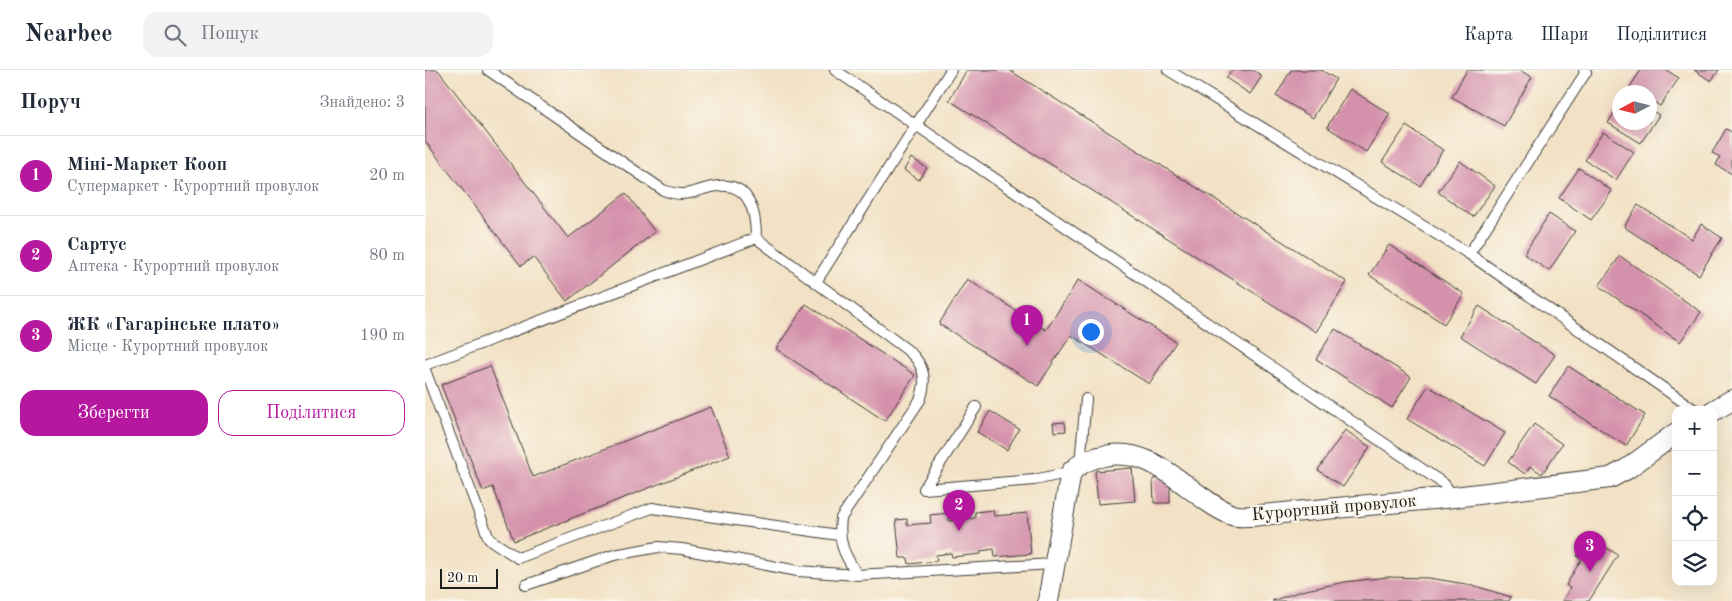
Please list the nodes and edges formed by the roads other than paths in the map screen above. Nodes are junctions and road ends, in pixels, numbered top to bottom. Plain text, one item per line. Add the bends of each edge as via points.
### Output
1 (488, 70) edge
2 (835, 70) edge
3 (951, 70) edge
4 (1168, 70) edge
5 (1584, 70) edge
6 (917, 124) junction
7 (755, 238) junction
8 (1469, 254) junction
9 (816, 282) junction
10 (425, 365) edge
11 (425, 370) edge
12 (1085, 399) dead end
13 (1732, 400) edge
14 (1689, 406) edge
15 (975, 407) dead end
16 (1717, 409) edge
17 (1672, 436) edge
18 (1076, 467) junction
19 (1454, 497) junction
20 (839, 535) junction
21 (1053, 564) junction
22 (857, 575) junction
23 (526, 585) dead end
24 (1048, 601) edge

1 - 7 lane via 663,190 675,195 689,195 719,186 744,194 754,212
2 - 6 lane
3 - 6 lane
4 - 8 lane
5 - 8 lane via 1586,72
6 - 9 lane
6 - 19 lane via 1444,484
7 - 9 lane
7 - 10 lane
8 - 14 lane
9 - 20 lane via 915,356 925,377 919,400 841,518
11 - 20 lane via 489,539 518,558 651,508
12 - 18 lane
13 - 16 street
15 - 18 lane via 924,490 1034,480
17 - 19 street, Курортний провулок via 1610,478
18 - 19 street, Курортний провулок via 1109,455 1143,458 1159,465 1200,496 1234,516
18 - 21 street
20 - 22 lane via 842,551
21 - 22 lane
21 - 24 street
22 - 23 lane via 798,571 682,548 658,547 614,555

